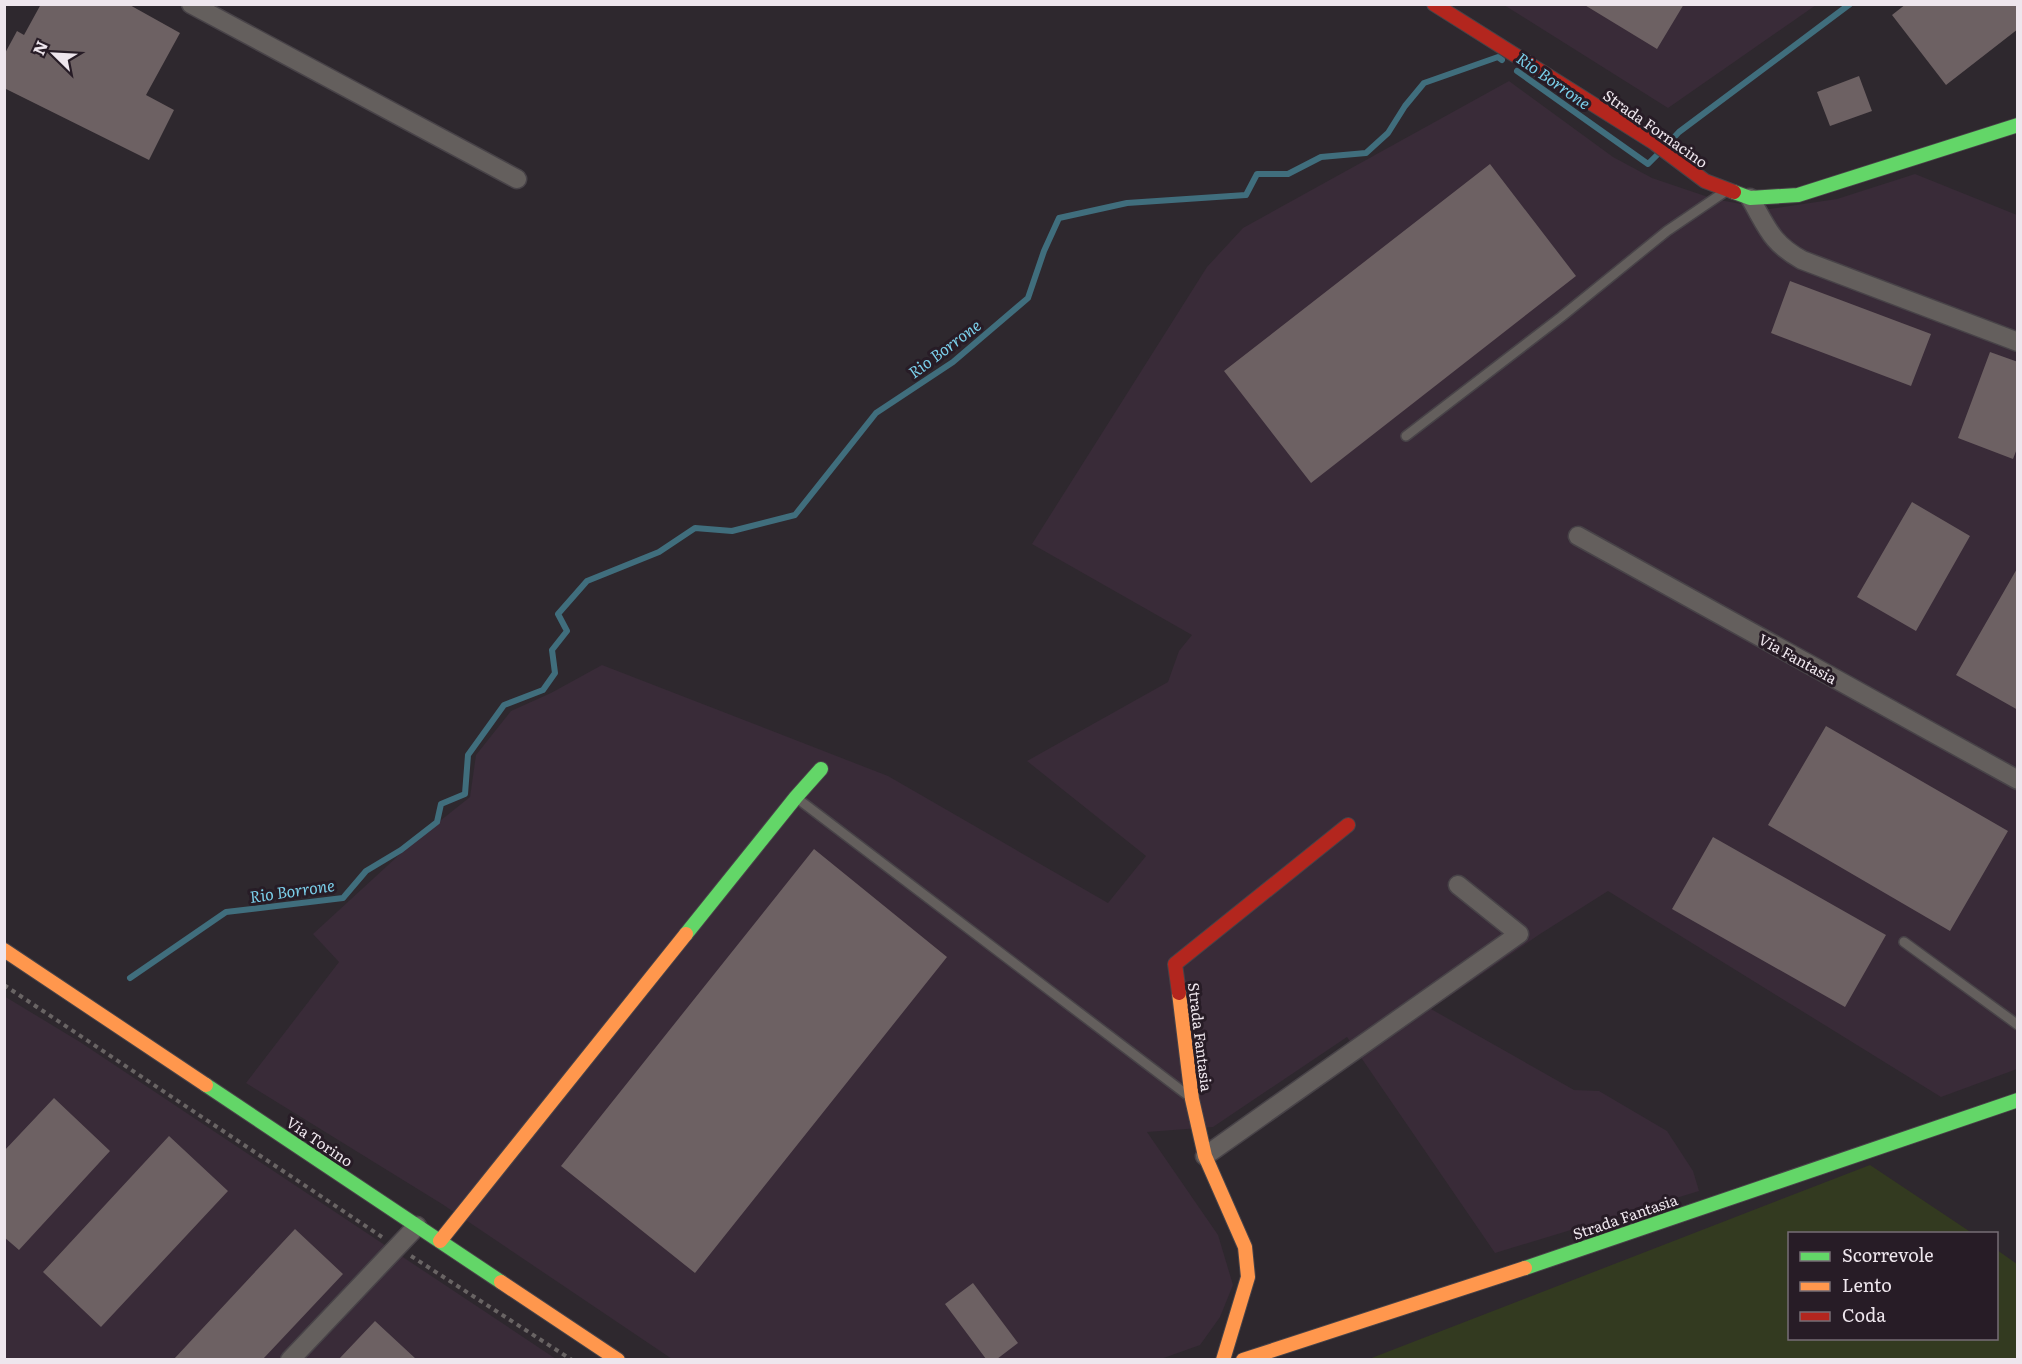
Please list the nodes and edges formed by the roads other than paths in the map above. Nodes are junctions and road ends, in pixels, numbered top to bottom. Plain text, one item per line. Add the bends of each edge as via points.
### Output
1 (191, 4) edge
2 (1434, 4) edge
3 (2018, 125) edge
4 (517, 179) dead end
5 (1727, 189) junction
6 (1750, 198) junction
7 (2018, 342) edge
8 (1406, 436) dead end
9 (1578, 536) dead end
10 (821, 770) dead end
11 (2018, 780) edge
12 (796, 798) junction
13 (1348, 825) dead end
14 (1458, 885) dead end
15 (1904, 942) dead end
16 (4, 950) edge
17 (2018, 1026) edge
18 (1192, 1099) junction
19 (2018, 1100) edge
20 (1205, 1156) junction
21 (417, 1226) junction
22 (441, 1241) junction
23 (290, 1359) edge
24 (618, 1359) edge
25 (1223, 1359) edge
26 (1243, 1359) edge

1 - 4 street
2 - 5 street, Strada Fornacino via 1653,142 1705,181
3 - 6 street, Strada Fornacino via 1798,195
5 - 6 street, Strada Fornacino
5 - 8 lane via 1667,231
6 - 7 street via 1774,240 1786,252
9 - 11 street, Via Fantasia
10 - 12 street
12 - 18 lane
12 - 22 street
13 - 18 street, Strada Fantasia via 1174,964
14 - 20 street via 1519,934
15 - 17 lane
16 - 21 street, Via Torino
18 - 20 street, Strada Fantasia
19 - 26 street, Strada Fantasia via 1516,1271
20 - 25 street, Strada Fantasia via 1245,1247 1248,1277
21 - 22 street, Via Torino
21 - 23 street
22 - 24 street, Via Torino

